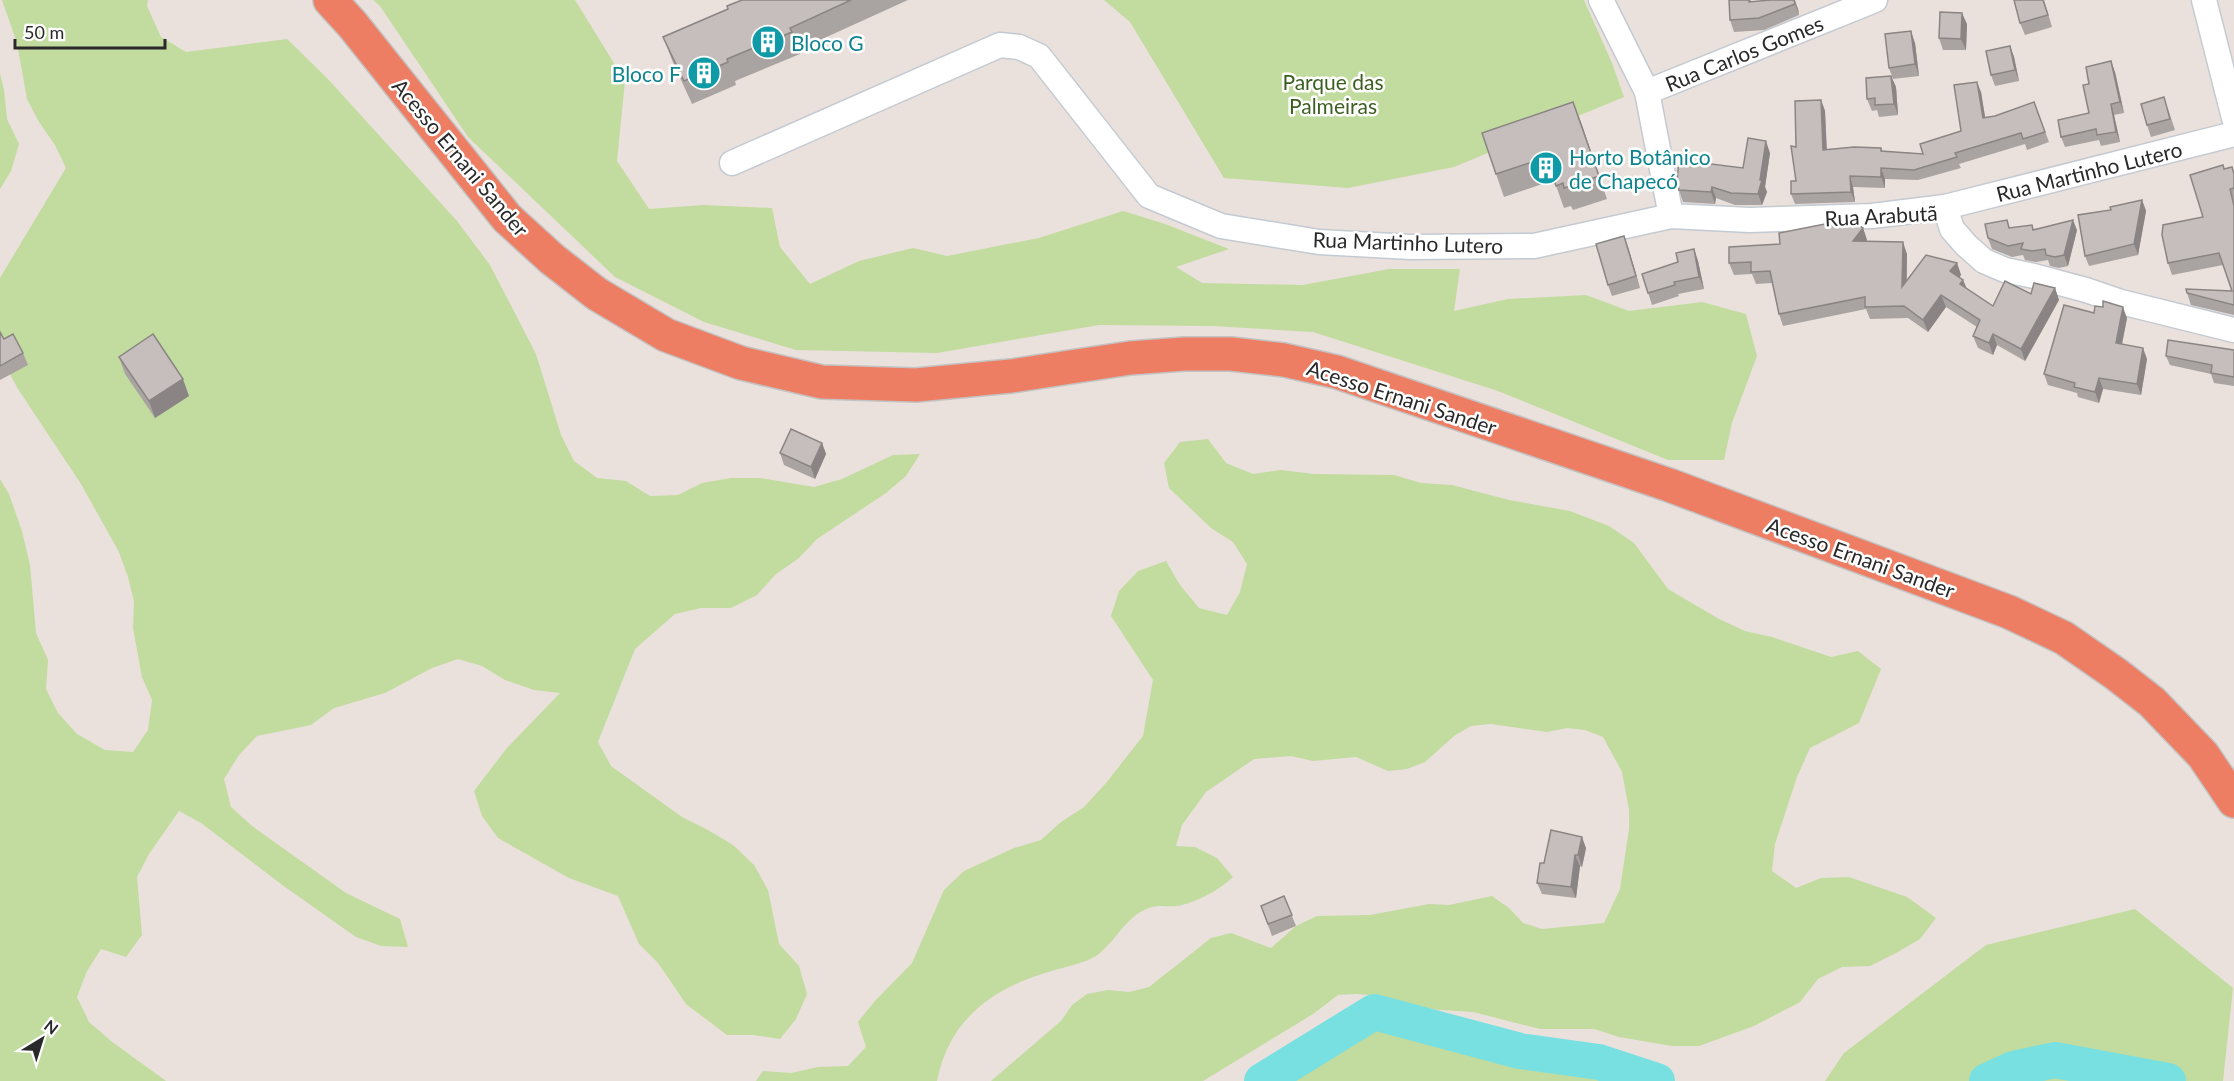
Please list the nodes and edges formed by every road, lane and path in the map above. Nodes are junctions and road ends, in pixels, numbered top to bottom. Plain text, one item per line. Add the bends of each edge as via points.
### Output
1 (330, 0) edge
2 (1601, 0) edge
3 (1875, 0) edge
4 (2204, 0) edge
5 (1647, 92) junction
6 (2234, 118) edge
7 (2234, 134) edge
8 (732, 163) dead end
9 (1945, 207) junction
10 (1671, 216) junction
11 (2234, 330) edge
12 (2234, 801) edge

1 - 12 highway, Acesso Ernani Sander via 507,218 597,294 666,335 741,363 822,382 916,385 1184,354 1284,360 1337,372 1669,485 2009,612 2064,638 2152,702 2202,755
2 - 5 street
3 - 5 street, Rua Carlos Gomes
4 - 6 street
5 - 10 street
7 - 9 street, Rua Martinho Lutero
8 - 10 street, Rua Martinho Lutero via 1000,45 1019,47 1039,57 1149,196 1221,226 1318,242 1411,247 1534,246
9 - 10 street, Rua Arabutã via 1816,218
9 - 11 street, Rua Arabutã via 1952,229 1966,245 1984,261 2005,270

